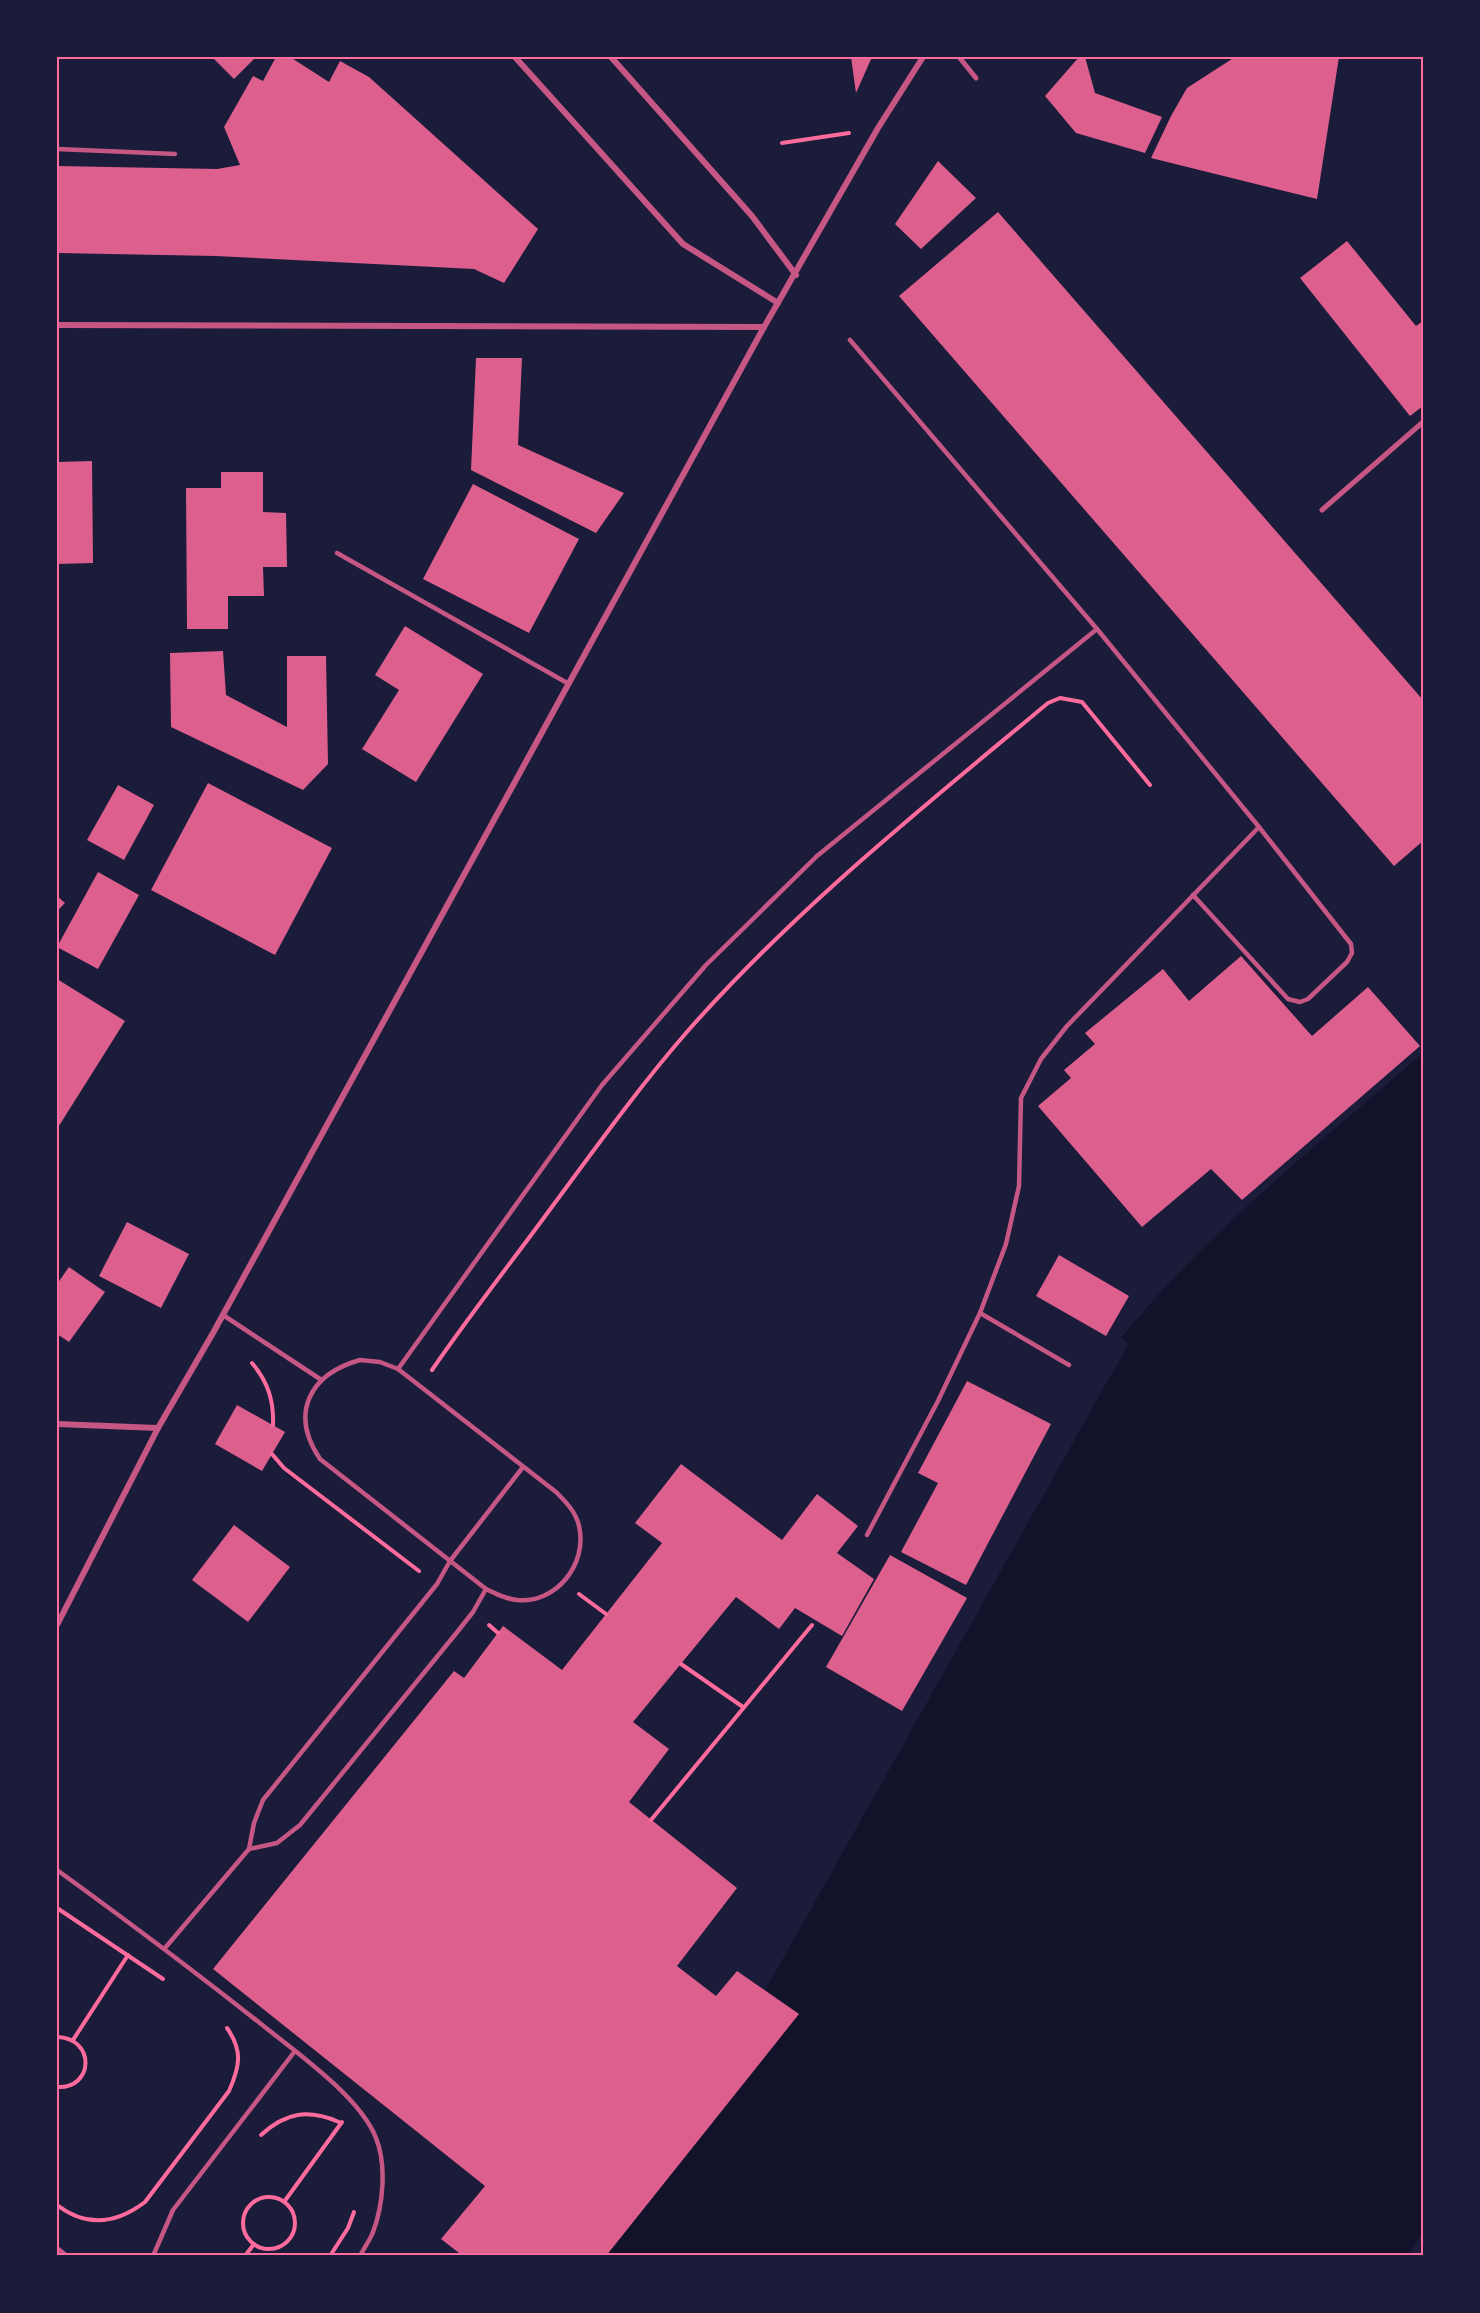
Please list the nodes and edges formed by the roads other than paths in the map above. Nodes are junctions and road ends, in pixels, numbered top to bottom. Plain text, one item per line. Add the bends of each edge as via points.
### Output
1 (514, 57) edge
2 (611, 57) edge
3 (923, 57) edge
4 (959, 57) edge
5 (976, 78) dead end
6 (57, 149) edge
7 (176, 154) dead end
8 (796, 275) junction
9 (778, 303) junction
10 (57, 325) edge
11 (764, 327) junction
12 (850, 339) dead end
13 (1423, 422) edge
14 (1322, 510) dead end
15 (337, 553) dead end
16 (1097, 629) junction
17 (569, 684) junction
18 (1259, 827) junction
19 (1193, 895) junction
20 (980, 1313) junction
21 (223, 1315) junction
22 (1069, 1365) dead end
23 (398, 1369) junction
24 (320, 1379) junction
25 (57, 1424) edge
26 (158, 1428) junction
27 (523, 1467) junction
28 (867, 1535) dead end
29 (450, 1561) junction
30 (486, 1589) junction
31 (57, 1625) edge
32 (249, 1849) junction
33 (57, 1870) edge
34 (165, 1948) junction
35 (295, 2051) junction
36 (57, 2248) edge
37 (67, 2256) edge
38 (153, 2256) edge
39 (360, 2256) edge

1 - 9 street via 683,244
2 - 8 street via 752,216
3 - 8 street
4 - 5 street
6 - 7 lane
8 - 9 street
9 - 11 street
10 - 11 street
11 - 17 street
12 - 16 lane
13 - 14 street
15 - 17 lane
16 - 18 lane
16 - 23 lane via 817,856 706,965 602,1085
17 - 21 street
18 - 19 lane
18 - 19 lane via 1351,944 1347,962 1308,999 1288,999
19 - 20 lane via 1067,1026 1041,1059 1021,1098 1019,1186 1006,1244
20 - 22 lane
20 - 28 lane
21 - 24 lane
21 - 26 street
23 - 24 lane via 360,1360 340,1366
23 - 27 lane
24 - 29 lane via 307,1408 306,1426 310,1444 320,1459
25 - 26 street
26 - 31 street
27 - 29 lane
27 - 30 lane via 570,1506 579,1525 581,1545 576,1565 564,1582 535,1598 518,1600
29 - 30 lane
29 - 32 lane via 437,1584 263,1800
30 - 32 lane via 473,1612 300,1825 277,1844
32 - 34 lane
33 - 34 lane
34 - 35 lane
35 - 38 lane via 173,2210
35 - 39 lane via 352,2101 377,2139 382,2165 379,2209 373,2233
36 - 37 lane

